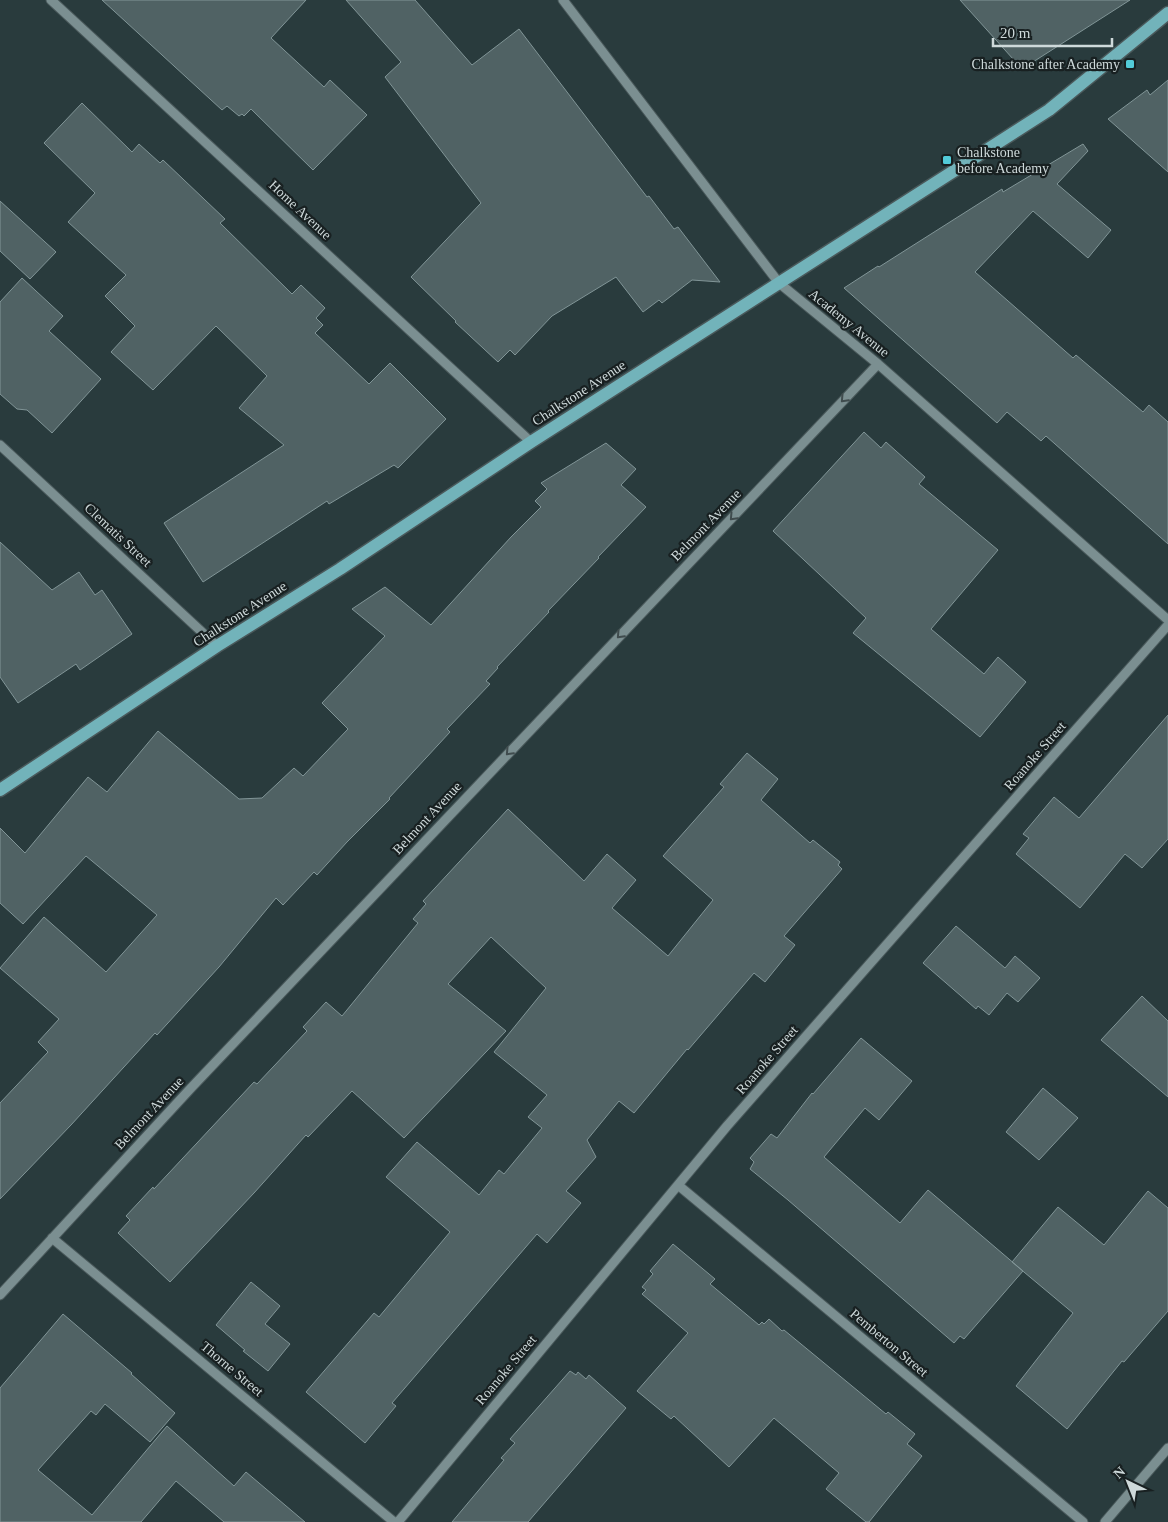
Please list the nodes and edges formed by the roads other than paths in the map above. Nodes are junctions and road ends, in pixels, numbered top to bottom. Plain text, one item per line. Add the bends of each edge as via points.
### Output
1 (51, 0) edge
2 (563, 0) edge
3 (1168, 13) edge
4 (779, 282) junction
5 (878, 364) junction
6 (531, 442) junction
7 (0, 445) edge
8 (1168, 620) edge
9 (1168, 625) edge
10 (217, 646) junction
11 (0, 790) edge
12 (678, 1185) junction
13 (52, 1238) junction
14 (0, 1295) edge
15 (1168, 1448) edge
16 (396, 1522) edge
17 (1083, 1522) edge
18 (1105, 1522) edge

1 - 6 street, Home Avenue
2 - 4 street, Academy Avenue
3 - 4 main road, Chalkstone Avenue via 1049,110
4 - 5 street, Academy Avenue
4 - 6 main road, Chalkstone Avenue
5 - 8 street, Academy Avenue
5 -> 13 street, Belmont Avenue
6 - 10 main road, Chalkstone Avenue
7 - 10 street, Clematis Street
9 - 12 street, Roanoke Street
10 - 11 main road, Chalkstone Avenue
12 - 16 street, Roanoke Street
12 - 17 street, Pemberton Street
13 - 14 street, Belmont Avenue
13 - 16 street, Thorne Street
15 - 18 street

